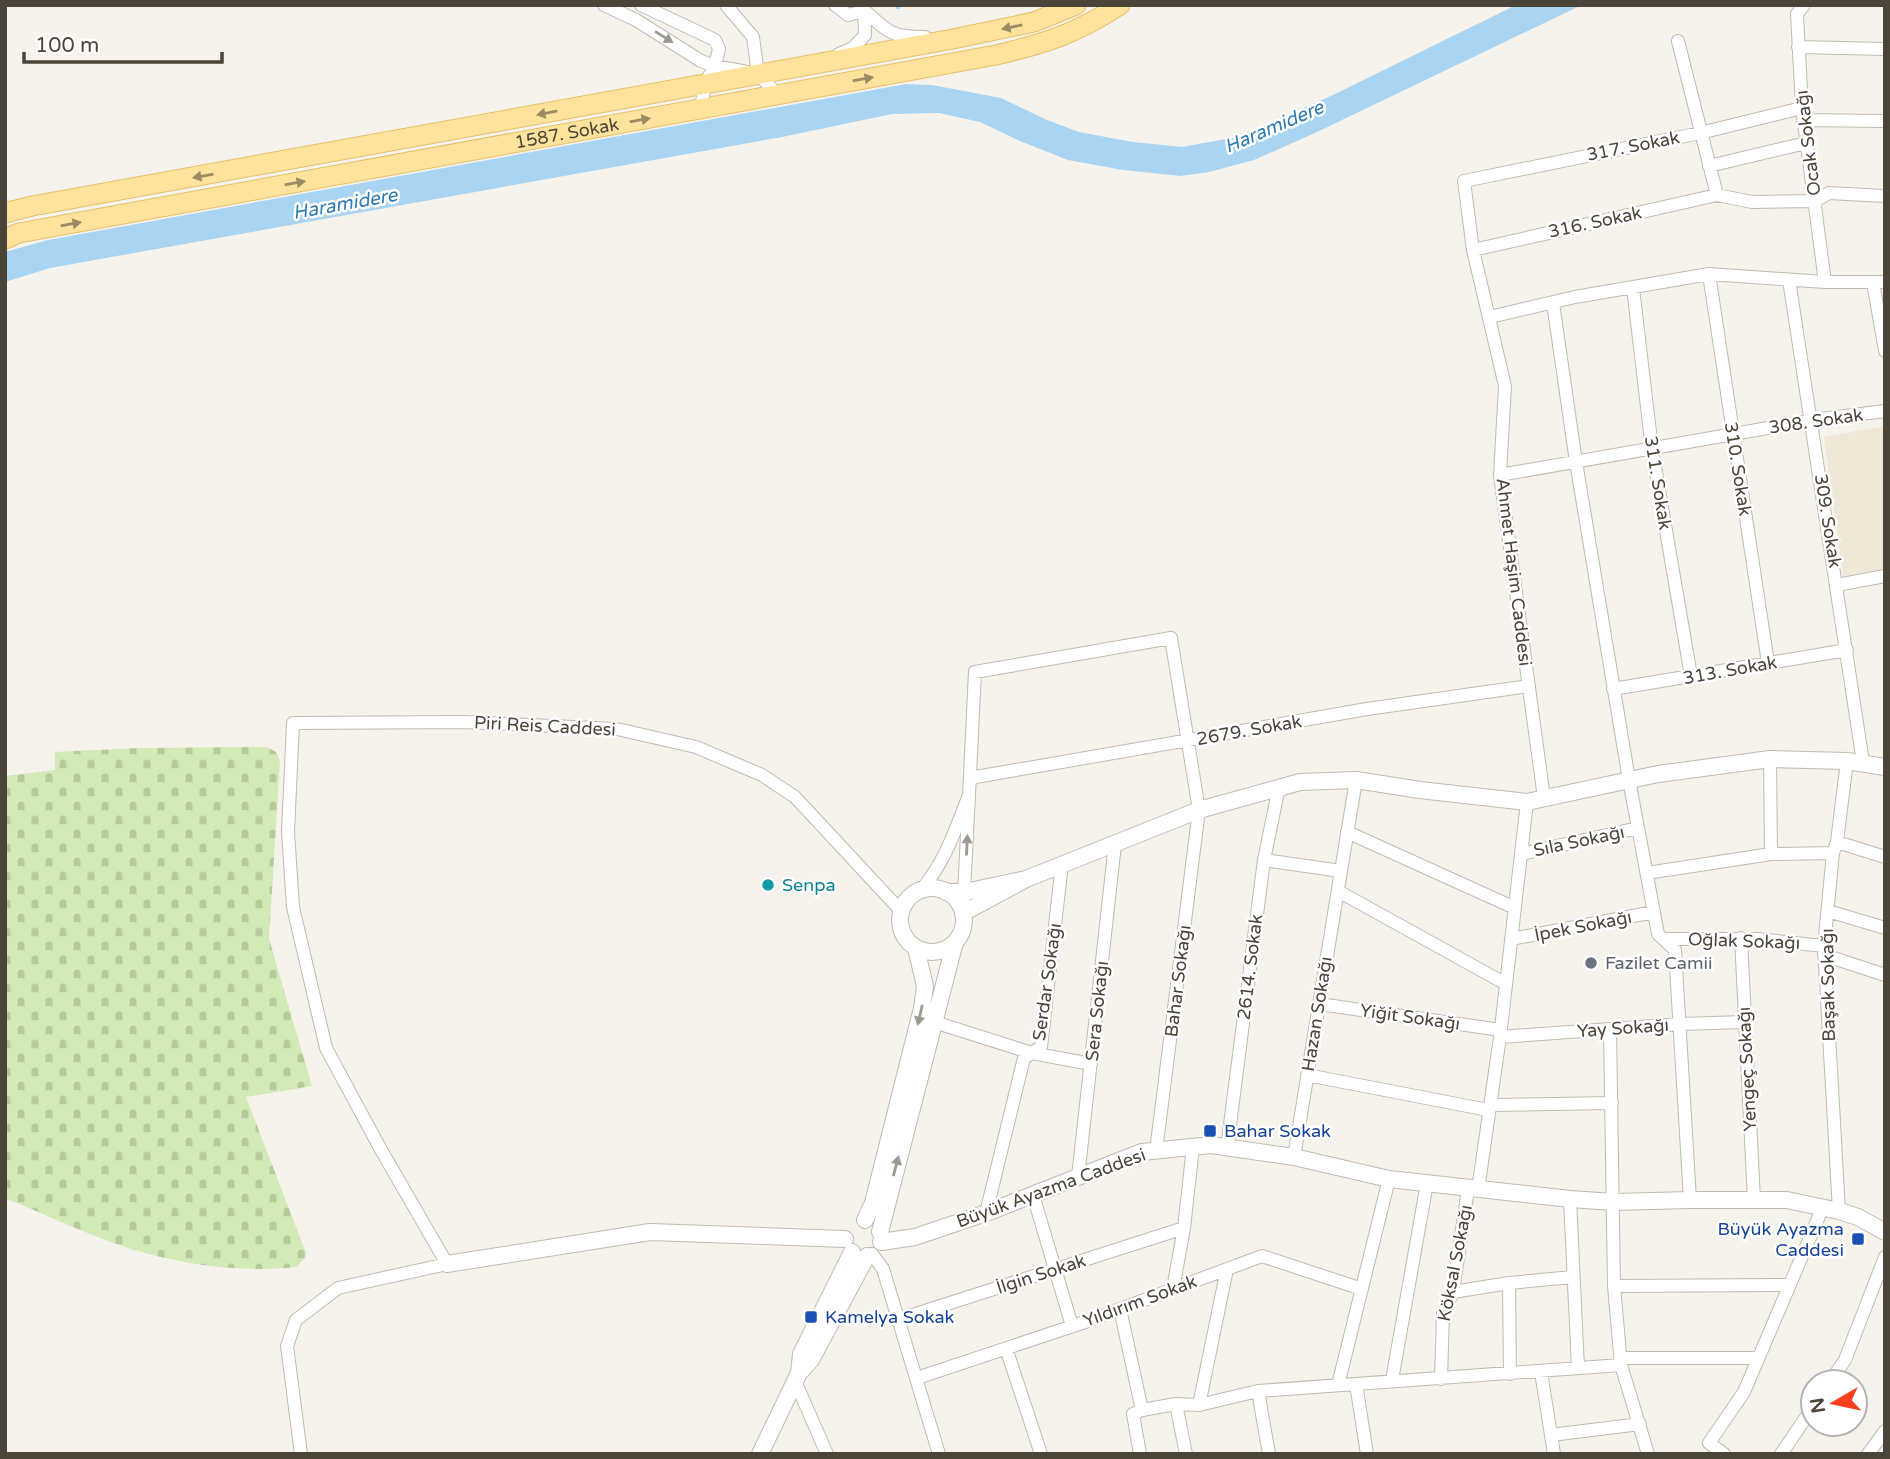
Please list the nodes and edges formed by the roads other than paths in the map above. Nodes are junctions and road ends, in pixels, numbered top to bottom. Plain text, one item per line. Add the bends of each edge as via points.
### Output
1 (604, 5) edge
2 (641, 5) edge
3 (726, 5) edge
4 (835, 5) edge
5 (1076, 5) edge
6 (1120, 5) edge
7 (1804, 5) edge
8 (864, 8) edge
9 (953, 40) junction
10 (1678, 41) dead end
11 (1798, 47) junction
12 (1885, 49) edge
13 (822, 62) junction
14 (758, 74) junction
15 (710, 75) junction
16 (777, 94) junction
17 (701, 109) junction
18 (1802, 114) junction
19 (1885, 121) edge
20 (1700, 133) junction
21 (1806, 143) junction
22 (1709, 166) junction
23 (1464, 181) joint
24 (1717, 195) junction
25 (1885, 196) edge
26 (1815, 201) junction
27 (5, 214) edge
28 (5, 239) edge
29 (1473, 250) junction
30 (1709, 274) junction
31 (1789, 280) junction
32 (1825, 282) junction
33 (1879, 282) edge
34 (1633, 288) junction
35 (1553, 303) junction
36 (1490, 317) junction
37 (1885, 351) edge
38 (1885, 411) edge
39 (1812, 420) junction
40 (1732, 434) junction
41 (1652, 449) junction
42 (1576, 462) junction
43 (1500, 475) junction
44 (1885, 576) edge
45 (1837, 585) junction
46 (1847, 650) junction
47 (1768, 663) junction
48 (1691, 676) junction
49 (1529, 686) junction
50 (1614, 690) junction
51 (1188, 740) junction
52 (1770, 759) junction
53 (1855, 761) junction
54 (1885, 767) edge
55 (970, 778) junction
56 (1356, 779) junction
57 (1629, 780) junction
58 (1279, 787) junction
59 (969, 795) junction
60 (1544, 798) junction
61 (1527, 802) junction
62 (1199, 810) junction
63 (1638, 828) junction
64 (1348, 832) junction
65 (1115, 844) junction
66 (1835, 847) junction
67 (1521, 854) junction
68 (1771, 854) junction
69 (1885, 857) edge
70 (1264, 860) junction
71 (1062, 864) junction
72 (1341, 871) junction
73 (1647, 873) junction
74 (1026, 879) junction
75 (922, 889) junction
76 (1338, 891) junction
77 (946, 892) junction
78 (965, 892) junction
79 (1515, 908) junction
80 (901, 911) junction
81 (1828, 911) junction
82 (1654, 912) junction
83 (963, 913) junction
84 (1885, 928) edge
85 (1741, 938) junction
86 (1511, 939) junction
87 (1664, 939) junction
88 (955, 942) junction
89 (916, 948) junction
90 (1824, 950) junction
91 (1885, 975) edge
92 (1506, 984) junction
93 (1319, 1003) junction
94 (934, 1023) junction
95 (1745, 1023) junction
96 (1680, 1024) junction
97 (1610, 1029) junction
98 (1501, 1034) junction
99 (1031, 1053) junction
100 (1091, 1063) junction
101 (1307, 1075) junction
102 (1612, 1103) junction
103 (1490, 1107) junction
104 (1193, 1147) junction
105 (1227, 1147) junction
106 (1156, 1151) junction
107 (1294, 1157) junction
108 (1078, 1177) junction
109 (1389, 1179) junction
110 (1427, 1183) junction
111 (1473, 1189) junction
112 (1032, 1195) junction
113 (1570, 1199) junction
114 (1690, 1200) junction
115 (1754, 1200) junction
116 (1614, 1202) junction
117 (1831, 1209) junction
118 (986, 1213) junction
119 (865, 1220) junction
120 (1184, 1227) junction
121 (1885, 1232) edge
122 (866, 1246) junction
123 (1885, 1257) edge
124 (447, 1264) junction
125 (1227, 1269) junction
126 (1055, 1270) junction
127 (1573, 1277) junction
128 (1509, 1283) junction
129 (1790, 1285) junction
130 (1614, 1286) junction
131 (1173, 1289) junction
132 (1362, 1289) junction
133 (1453, 1292) junction
134 (1120, 1309) junction
135 (897, 1321) junction
136 (1072, 1326) junction
137 (1006, 1348) junction
138 (1758, 1358) junction
139 (1621, 1362) junction
140 (1578, 1368) junction
141 (1840, 1368) edge
142 (1541, 1372) junction
143 (1510, 1374) junction
144 (797, 1377) junction
145 (917, 1378) junction
146 (1441, 1378) junction
147 (1392, 1380) junction
148 (1356, 1384) junction
149 (1338, 1385) junction
150 (1258, 1391) junction
151 (1176, 1404) junction
152 (1199, 1405) junction
153 (1142, 1410) junction
154 (1640, 1424) junction
155 (1799, 1428) edge
156 (1885, 1431) edge
157 (1551, 1435) junction
158 (301, 1454) edge
159 (760, 1454) edge
160 (827, 1454) edge
161 (939, 1454) edge
162 (1041, 1454) edge
163 (1140, 1454) edge
164 (1186, 1454) edge
165 (1269, 1454) edge
166 (1367, 1454) edge
167 (1554, 1454) edge
168 (1647, 1454) edge
169 (1724, 1454) edge
170 (1782, 1454) edge
171 (1868, 1454) edge

1 -> 15 street via 701,61
2 - 15 street via 715,40 719,49
3 - 14 street via 753,37
4 - 8 street via 848,15
5 -> 9 main road, 1587. Sokak via 1034,22
16 -> 6 main road, 1587. Sokak via 1057,40
7 - 11 street, Ocak Sokağı via 1797,14
8 - 9 street via 892,34
8 - 13 street via 865,35 853,48
9 - 13 main road, 1587. Sokak
10 - 20 street
11 - 12 street
11 - 18 street, Ocak Sokağı
13 - 14 main road, 1587. Sokak
14 - 15 main road, 1587. Sokak
14 - 16 street
15 - 17 street
15 -> 27 main road, 1587. Sokak via 400,141
16 - 17 main road, 1587. Sokak
28 -> 17 main road, 1587. Sokak
18 - 19 street, 317. Sokak
18 - 20 street, 317. Sokak
18 - 21 street, Ocak Sokağı
20 - 22 street
20 - 23 street, 317. Sokak
21 - 22 street
21 - 26 street, Ocak Sokağı
22 - 24 street
23 - 29 street, Ahmet Haşim Caddesi
24 - 26 street via 1752,202
24 - 29 street, 316. Sokak
25 - 26 street via 1829,193
26 - 32 street, Ocak Sokağı
29 - 36 street, Ahmet Haşim Caddesi
30 - 31 street
30 - 34 street
30 - 40 street, 310. Sokak
31 - 32 street
31 - 39 street, 309. Sokak
32 - 33 street
33 - 37 street
34 - 35 street
34 - 41 street, 311. Sokak
35 - 36 street
35 - 42 street
36 - 43 street, Ahmet Haşim Caddesi via 1505,386
38 - 39 street, 308. Sokak
39 - 40 street, 308. Sokak
39 - 45 street, 309. Sokak
40 - 41 street, 308. Sokak
40 - 47 street, 310. Sokak
41 - 42 street, 308. Sokak
41 - 48 street, 311. Sokak
42 - 43 street, 308. Sokak
42 - 50 street
43 - 49 street, Ahmet Haşim Caddesi
44 - 45 street
45 - 46 street, 309. Sokak
46 - 47 street, 313. Sokak
46 - 53 street, 309. Sokak
47 - 48 street, 313. Sokak
48 - 50 street, 313. Sokak
49 - 51 street, 2679. Sokak
49 - 60 street, Ahmet Haşim Caddesi
50 - 57 street
51 - 55 street, 2679. Sokak
51 - 55 street, Bahar Sokağı via 1171,638 975,672
51 - 62 street, Bahar Sokağı
52 - 53 street
52 - 57 street
52 - 68 street
53 - 54 street
53 - 66 street, Başak Sokağı
55 - 59 street
56 - 58 street
56 - 61 street
56 - 64 street, Hazan Sokağı
57 - 60 street
57 - 63 street
58 - 62 street
58 - 70 street, 2614. Sokak
59 - 75 street via 945,855
78 -> 59 street
60 - 61 street
61 - 67 street, Köksal Sokağı
62 - 65 street
62 - 106 street, Bahar Sokağı
63 - 67 street, Sıla Sokağı
63 - 73 street
64 - 72 street, Hazan Sokağı
64 - 79 street
65 - 71 street
65 - 100 street, Sera Sokağı
66 - 68 street
66 - 69 street
66 - 81 street, Başak Sokağı
67 - 79 street, Köksal Sokağı
68 - 73 street
70 - 72 street
70 - 105 street, 2614. Sokak
71 - 74 street
71 - 99 street, Serdar Sokağı via 1041,1047
72 - 76 street, Hazan Sokağı
73 - 82 street
74 - 78 street
74 - 83 street
75 - 77 street
75 - 80 street
76 - 92 street
76 - 93 street, Hazan Sokağı
77 - 78 street
77 - 83 street
78 - 83 street
79 - 86 street, Köksal Sokağı
80 - 89 street via 902,933
80 - 124 street, Piri Reis Caddesi via 795,797 762,775 696,747 617,729 464,722 293,723 288,832 293,907 326,1048
81 - 84 street
81 - 90 street, Başak Sokağı
82 - 86 street, İpek Sokağı
82 - 87 street via 1658,934
83 - 88 street via 961,934
85 - 87 street, Oğlak Sokağı
85 - 90 street, Oğlak Sokağı
85 - 95 street, Yengeç Sokağı
86 - 92 street, Köksal Sokağı
87 - 96 street via 1675,950
88 - 89 street via 937,952
88 - 94 street
89 -> 119 street via 925,986 922,1009
90 - 91 street, Oğlak Sokağı
90 - 117 street, Başak Sokağı
92 - 98 street, Köksal Sokağı
93 - 98 street, Yiğit Sokağı
93 - 101 street, Hazan Sokağı
94 - 99 street
122 -> 94 street
95 - 96 street, Yay Sokağı
95 - 115 street, Yengeç Sokağı
96 - 97 street, Yay Sokağı
96 - 114 street
97 - 98 street, Yay Sokağı
97 - 102 street
98 - 103 street, Köksal Sokağı
99 - 100 street
99 - 118 street, Serdar Sokağı via 1024,1058
100 - 108 street, Sera Sokağı
101 - 103 street
101 - 107 street, Hazan Sokağı
102 - 103 street
102 - 116 street
103 - 111 street, Köksal Sokağı
104 - 105 street, Büyük Ayazma Caddesi
104 - 106 street, Büyük Ayazma Caddesi
104 - 120 street
105 - 107 street, Büyük Ayazma Caddesi
106 - 108 street, Büyük Ayazma Caddesi
107 - 109 street, Büyük Ayazma Caddesi
108 - 112 street, Büyük Ayazma Caddesi
109 - 110 street, Büyük Ayazma Caddesi
109 - 132 street
110 - 111 street, Büyük Ayazma Caddesi
110 - 147 street
111 - 113 street, Büyük Ayazma Caddesi
111 - 133 street, Köksal Sokağı
112 - 118 street, Büyük Ayazma Caddesi
112 - 126 street
113 - 116 street, Büyük Ayazma Caddesi
113 - 127 street
114 - 115 street, Büyük Ayazma Caddesi
114 - 116 street, Büyük Ayazma Caddesi
115 - 117 street, Büyük Ayazma Caddesi via 1787,1200
116 - 130 street
117 - 121 street, Büyük Ayazma Caddesi
117 - 129 street
118 - 122 street, Büyük Ayazma Caddesi via 915,1237
119 - 122 street via 874,1224
119 - 122 street via 851,1225
120 - 126 street, İlgin Sokak
120 - 131 street
122 - 124 street, Büyük Ayazma Caddesi via 650,1232
122 - 135 street via 883,1269
122 - 144 street via 811,1360
123 - 141 street
124 - 158 street via 338,1288 296,1320 287,1346
125 - 131 street, Yıldırım Sokak
125 - 132 street, Yıldırım Sokak via 1262,1256
125 - 152 street
126 - 135 street, İlgin Sokak
126 - 136 street
127 - 128 street
127 - 140 street
128 - 133 street
128 - 143 street
129 - 130 street
129 - 138 street
130 - 139 street
131 - 134 street, Yıldırım Sokak
132 - 149 street
133 - 146 street, Köksal Sokağı via 1443,1313
134 - 136 street, Yıldırım Sokak
134 - 153 street
135 - 145 street
136 - 137 street, Yıldırım Sokak
137 - 145 street, Yıldırım Sokak
137 - 162 street
138 - 139 street
138 - 169 street via 1744,1392 1709,1443
139 - 140 street
139 - 154 street
140 - 142 street
142 - 143 street
142 - 157 street
143 - 146 street
144 - 159 street
144 - 160 street
145 - 161 street
146 - 147 street
147 - 148 street
148 - 149 street
148 - 166 street
149 - 150 street
150 - 152 street
150 - 165 street
151 - 152 street
151 - 153 street
151 - 164 street
153 - 163 street via 1133,1414
154 - 157 street
154 - 168 street
155 - 170 street
156 - 171 street
157 - 167 street

